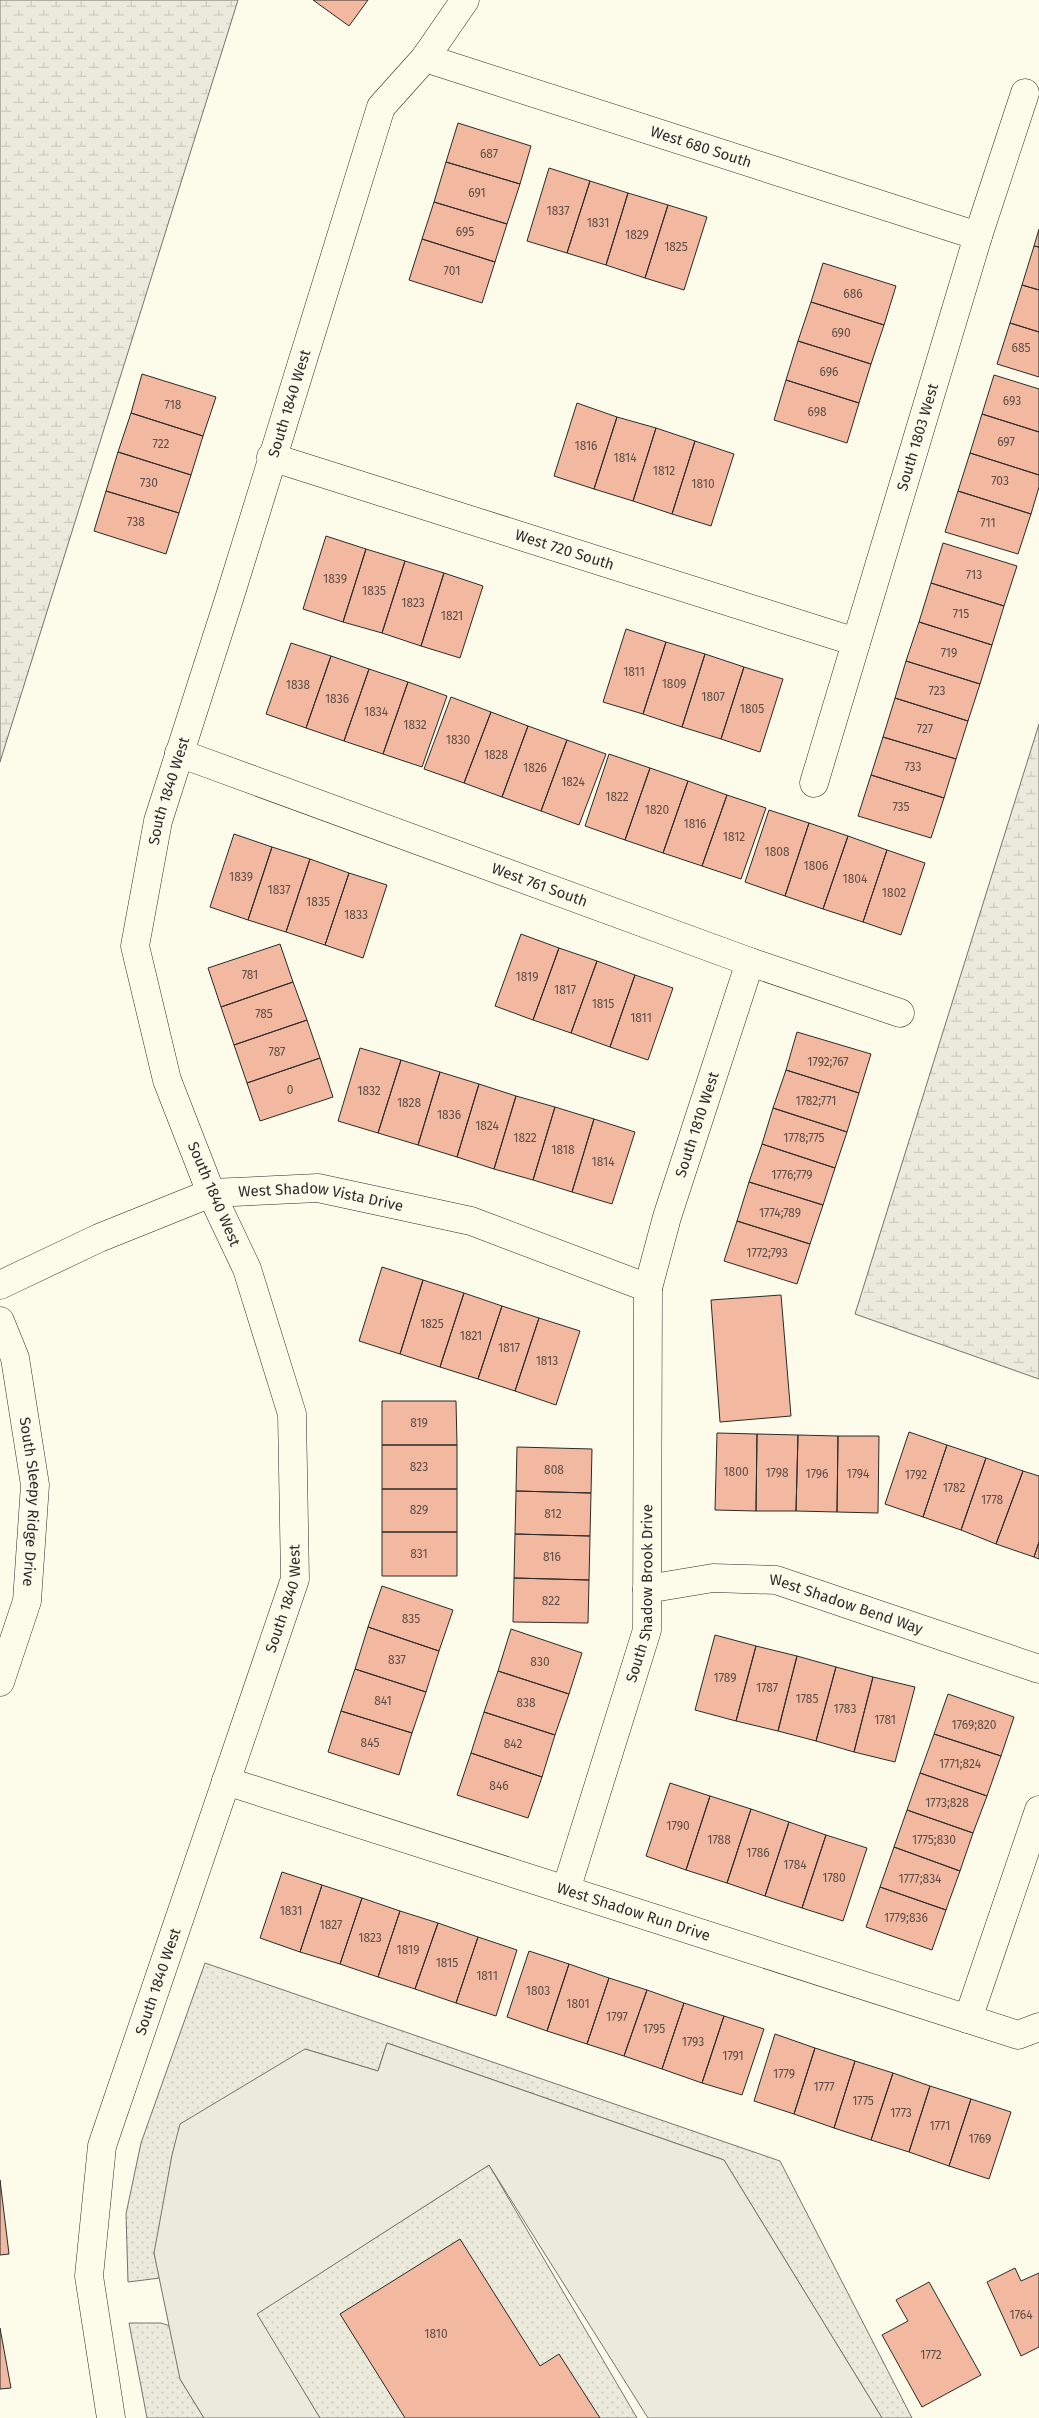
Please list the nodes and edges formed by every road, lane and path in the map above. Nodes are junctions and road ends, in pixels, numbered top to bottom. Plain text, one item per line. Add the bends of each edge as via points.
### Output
1 (465, 0) edge
2 (425, 58) junction
3 (1025, 93) dead end
4 (978, 236) junction
5 (271, 457) junction
6 (856, 642) junction
7 (179, 753) junction
8 (814, 783) dead end
9 (750, 962) junction
10 (900, 1013) dead end
11 (211, 1193) junction
12 (0, 1285) edge
13 (648, 1288) junction
14 (0, 1321) edge
15 (647, 1590) junction
16 (1039, 1669) edge
17 (0, 1682) edge
18 (226, 1781) junction
19 (1039, 1810) edge
20 (566, 1890) junction
21 (968, 2018) junction
22 (1039, 2027) edge
23 (112, 2418) edge

1 - 2 street, South 1840 West
2 - 4 street, West 680 South
2 - 5 street, South 1840 West via 381,107
3 - 4 street, South 1803 West
4 - 6 street, South 1803 West
5 - 6 street, West 720 South
5 - 7 street, South 1840 West
6 - 8 street, South 1803 West
7 - 9 street, West 761 South
7 - 11 street, South 1840 West via 158,821 135,946 167,1080
9 - 10 street, West 761 South
9 - 13 street, South 1810 West via 667,1217
11 - 12 street, West Shadow Vista Drive via 99,1238
11 - 13 street, West Shadow Vista Drive via 318,1188 471,1221
11 - 18 street, South 1840 West via 247,1269 292,1414 295,1579
13 - 15 street, South Shadow Brook Drive
14 - 17 street, South Sleepy Ridge Drive via 15,1358 35,1485 27,1601
15 - 16 street, West Shadow Bend Way via 713,1578 776,1580
15 - 20 street, South Shadow Brook Drive via 647,1630
18 - 20 street, West Shadow Run Drive
18 - 23 street, South 1840 West via 102,2146 89,2276
19 - 21 street
20 - 21 street, West Shadow Run Drive
21 - 22 street, West Shadow Run Drive via 1018,2035

